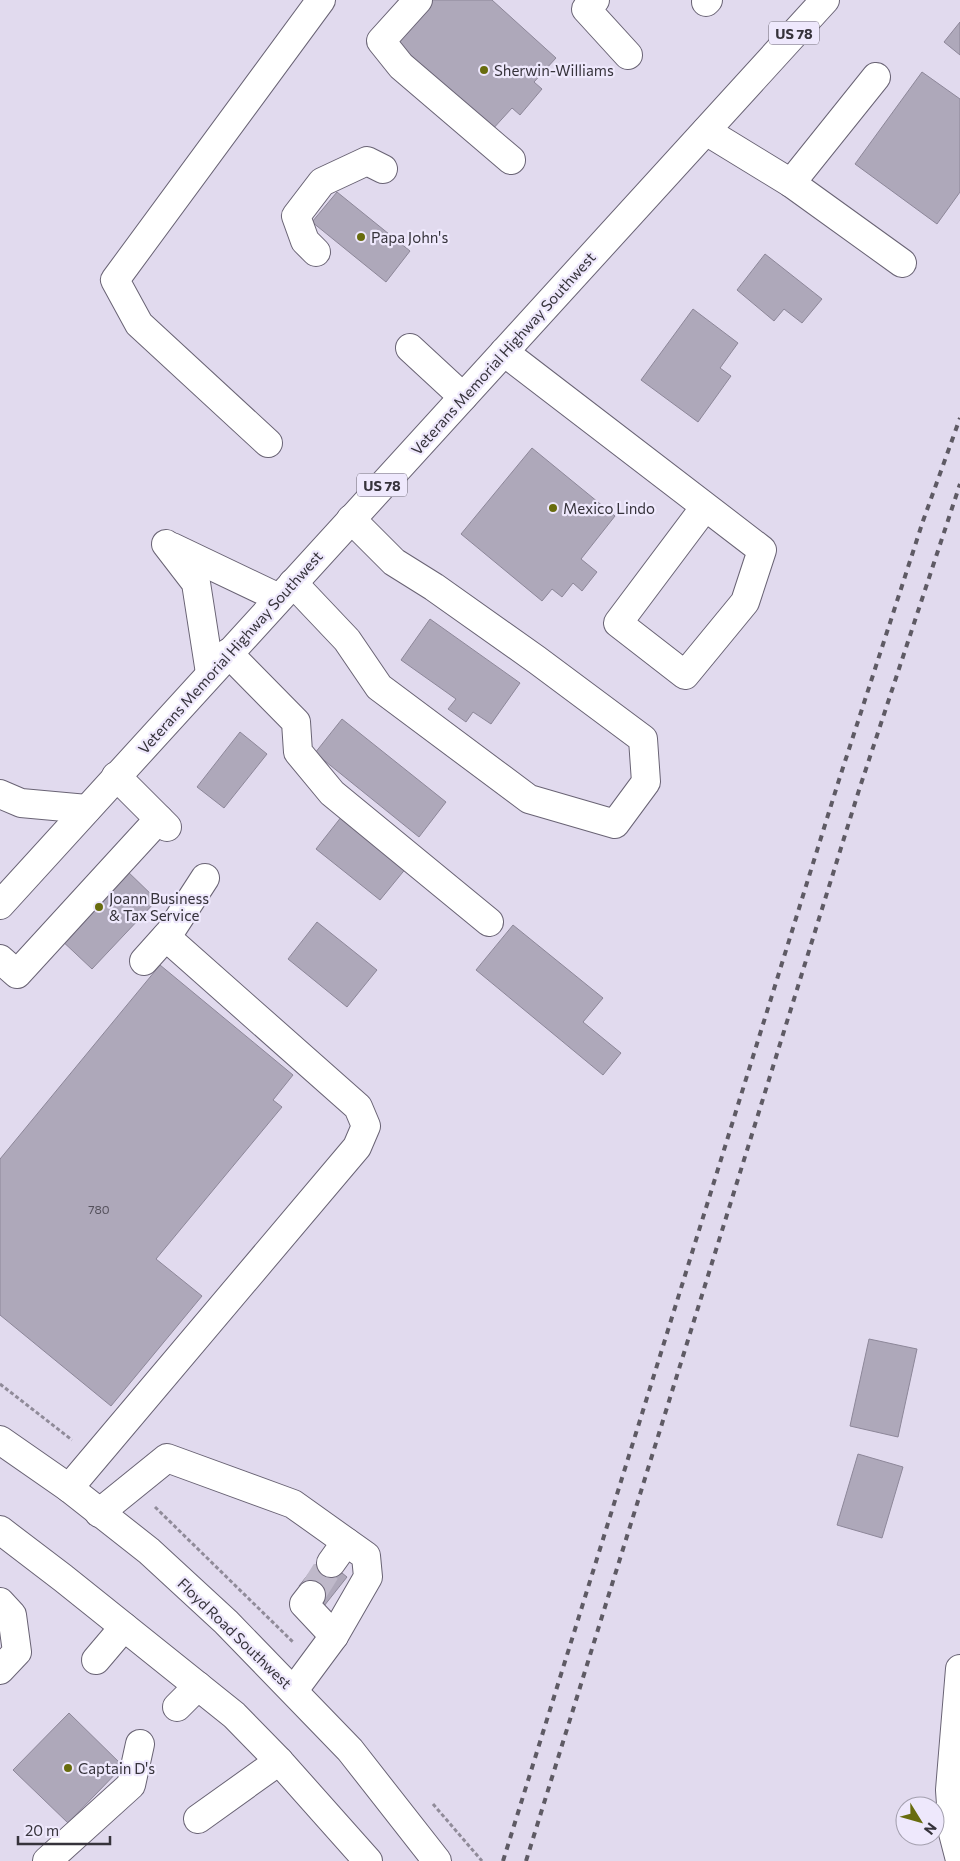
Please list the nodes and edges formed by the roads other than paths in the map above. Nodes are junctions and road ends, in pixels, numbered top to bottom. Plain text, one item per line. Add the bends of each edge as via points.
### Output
1 (321, 0) edge
2 (418, 0) edge
3 (595, 0) edge
4 (825, 0) edge
5 (628, 55) dead end
6 (876, 77) dead end
7 (706, 131) junction
8 (510, 160) dead end
9 (383, 169) dead end
10 (791, 184) junction
11 (316, 252) dead end
12 (902, 263) dead end
13 (410, 348) dead end
14 (504, 352) junction
15 (463, 397) junction
16 (268, 443) dead end
17 (705, 507) junction
18 (351, 518) junction
19 (286, 590) junction
20 (228, 653) junction
21 (210, 673) junction
22 (116, 776) junction
23 (0, 794) edge
24 (87, 809) junction
25 (205, 878) dead end
26 (0, 905) edge
27 (489, 922) dead end
28 (166, 937) junction
29 (144, 960) dead end
30 (9, 967) edge
31 (0, 1440) edge
32 (69, 1488) junction
33 (99, 1513) junction
34 (1, 1533) edge
35 (310, 1595) tunnel mouth
36 (0, 1602) edge
37 (124, 1627) junction
38 (334, 1636) junction
39 (96, 1660) dead end
40 (960, 1669) edge
41 (0, 1670) edge
42 (198, 1686) junction
43 (294, 1690) junction
44 (177, 1707) dead end
45 (140, 1744) dead end
46 (279, 1761) junction
47 (198, 1819) dead end
48 (361, 1853) edge
49 (960, 1860) edge
50 (47, 1861) edge
51 (437, 1861) edge

1 - 16 main road via 115,280 139,324
2 - 8 main road via 382,41 402,66
3 - 5 main road via 586,9
4 - 7 main road, Veterans Memorial Highway Southwest / US 78
6 - 10 main road
7 - 10 main road
7 - 14 main road, Veterans Memorial Highway Southwest / US 78
9 - 11 main road via 367,161 322,182 296,216 305,241
10 - 12 main road
13 - 15 main road
14 - 15 main road, Veterans Memorial Highway Southwest / US 78
14 - 17 main road
15 - 18 main road, Veterans Memorial Highway Southwest / US 78
17 - 17 main road via 762,550 745,602 685,675 618,623
18 - 19 main road, Veterans Memorial Highway Southwest / US 78
18 - 19 main road via 394,562 505,637 643,739 646,782 614,824 529,800 380,687 347,640
19 - 20 main road, Veterans Memorial Highway Southwest / US 78
19 - 21 main road via 166,544 196,583
20 - 21 main road, Veterans Memorial Highway Southwest / US 78
20 - 27 main road via 296,722 298,752 332,793
21 - 22 main road, Veterans Memorial Highway Southwest / US 78
22 - 24 main road, Veterans Memorial Highway Southwest / US 78
22 - 30 main road via 163,823
23 - 24 main road via 20,803
24 - 26 main road, Veterans Memorial Highway Southwest / US 78
25 - 28 main road
28 - 29 main road
28 - 32 main road via 358,1107 366,1126 357,1147
31 - 32 main road, Floyd Road Southwest
32 - 33 main road, Floyd Road Southwest
33 - 38 main road via 167,1458 293,1504 338,1552 366,1556 368,1578
33 - 43 main road, Floyd Road Southwest via 149,1551
34 - 37 main road
35 - 38 main road via 304,1604
36 - 41 main road via 12,1615 17,1652
37 - 39 main road
37 - 42 main road
38 - 43 main road
40 - 49 main road via 950,1790 953,1834
42 - 44 main road
42 - 46 main road
43 - 51 main road, Floyd Road Southwest via 350,1750
45 - 50 main road via 131,1785
46 - 47 main road
46 - 48 main road

